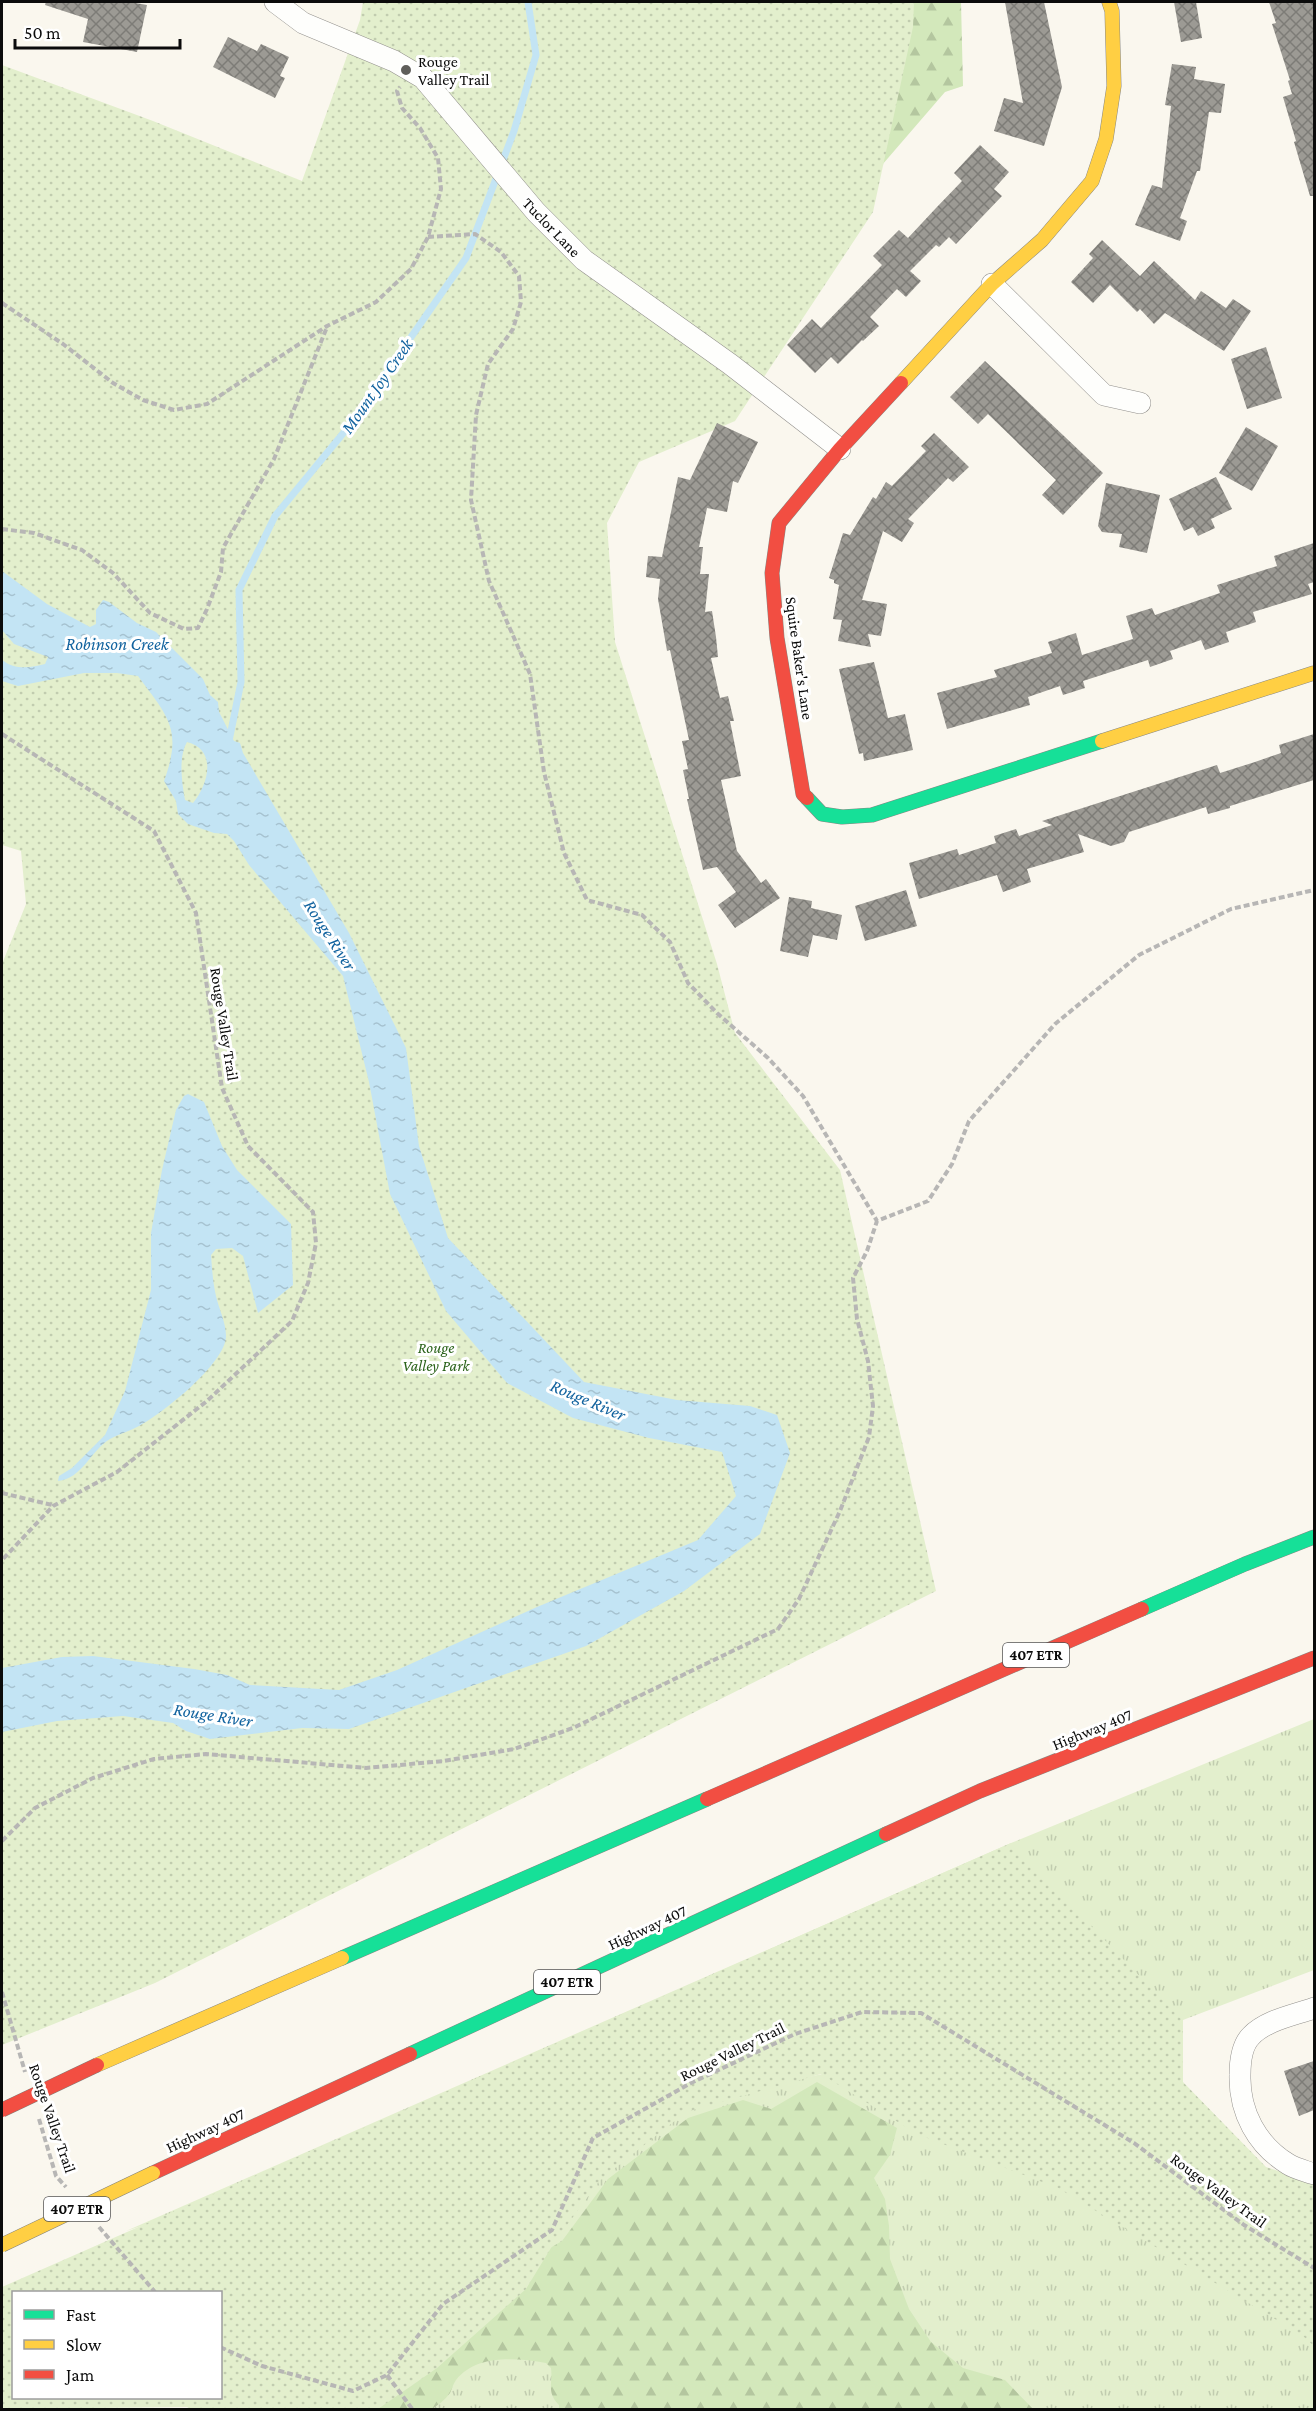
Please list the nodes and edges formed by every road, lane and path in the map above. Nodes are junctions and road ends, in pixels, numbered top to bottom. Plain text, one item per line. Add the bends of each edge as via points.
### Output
1 (275, 2) edge
2 (1109, 2) edge
3 (409, 70) junction
4 (428, 237) junction
5 (992, 284) junction
6 (2, 303) edge
7 (327, 326) junction
8 (1140, 403) dead end
9 (840, 449) junction
10 (2, 529) edge
11 (1314, 673) edge
12 (2, 734) edge
13 (1314, 890) edge
14 (877, 1221) junction
15 (2, 1493) edge
16 (53, 1506) junction
17 (1314, 1537) edge
18 (2, 1560) edge
19 (1314, 1658) edge
20 (2, 1841) edge
21 (2, 1992) edge
22 (1314, 2008) edge
23 (26, 2075) dead end
24 (36, 2108) dead end
25 (2, 2110) edge
26 (1314, 2174) edge
27 (71, 2193) dead end
28 (92, 2219) dead end
29 (2, 2245) edge
30 (1314, 2268) edge
31 (154, 2291) edge
32 (222, 2348) edge
33 (387, 2375) junction
34 (413, 2409) edge

1 - 3 street, Tuclor Lane via 303,23
2 - 5 main road, Squire Baker's Lane via 1114,86 1106,139 1092,182 1042,240
3 - 4 path via 397,91 402,108 438,158 441,189
3 - 9 street, Tuclor Lane via 423,78 536,213 584,260 730,364
4 - 7 path via 411,269 376,302
4 - 14 path via 475,234 501,252 519,276 521,302 513,329 488,364 476,415 471,500 489,581 530,674 544,772 564,853 587,900 642,915 670,942 688,983 803,1096
5 - 8 street via 1104,396
5 - 9 main road, Squire Baker's Lane
6 - 7 path via 113,383 143,400 174,410 207,404
7 - 10 path via 274,459 223,548 221,572 198,628 184,629 150,613 113,573 82,550 34,533
9 - 11 main road, Squire Baker's Lane via 779,523 772,573 777,638 803,794 822,814 872,815
12 - 16 path, Rouge Valley Trail via 154,831 196,914 222,1088 248,1146 313,1212 316,1243 308,1283 292,1322 207,1401 117,1472
13 - 14 path via 1231,909 1139,956 1055,1024 969,1121 952,1164 928,1201
14 - 20 path via 853,1278 873,1406 869,1437 799,1599 778,1629 573,1728 514,1749 366,1768 206,1754 154,1759 93,1778 35,1808
15 - 16 path
16 - 18 path, Rouge Valley Trail
17 - 25 main road, 407 ETR, bridge via 826,1745
19 - 29 main road, Highway 407 / 407 ETR, bridge via 980,1791
21 - 23 path, Rouge Valley Trail
22 - 26 street via 1250,2036 1240,2059 1239,2089 1248,2122 1268,2148 1290,2166
24 - 27 path, Rouge Valley Trail via 56,2176
28 - 31 path
30 - 33 path, Rouge Valley Trail via 1244,2225 1134,2143 921,2013 862,2012 795,2034 691,2083 593,2138 552,2230 443,2304
32 - 33 path, Rouge Valley Trail via 262,2366 353,2391
33 - 34 path

